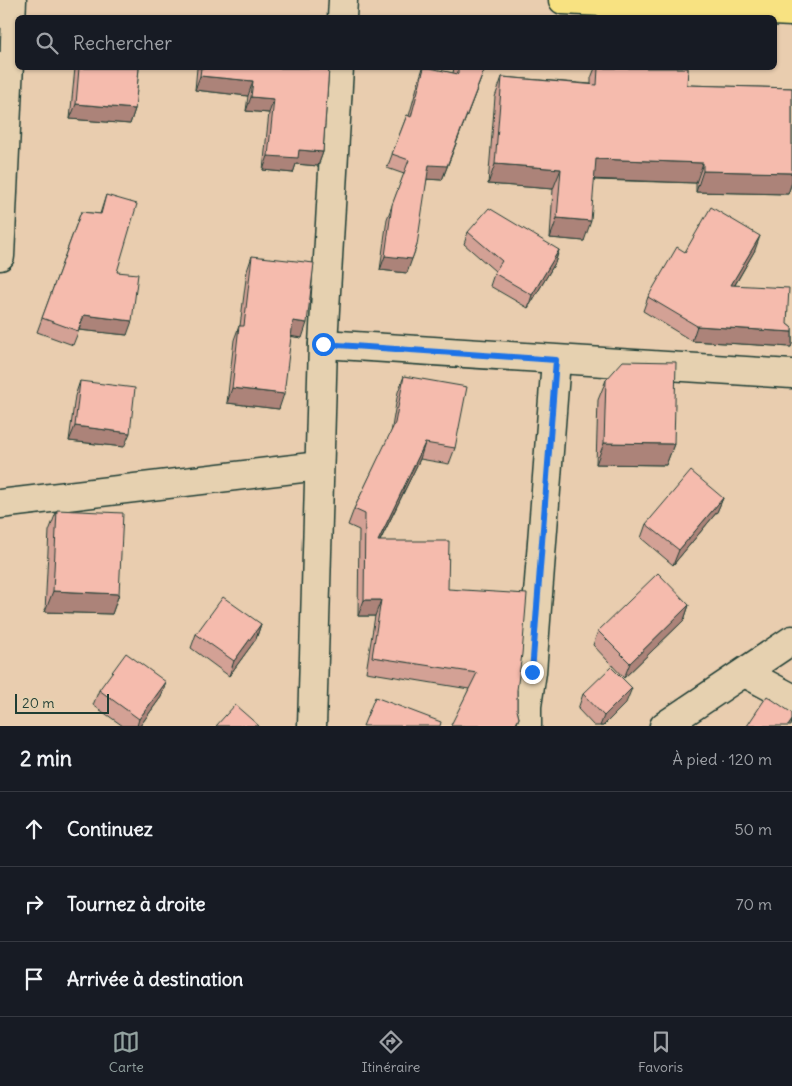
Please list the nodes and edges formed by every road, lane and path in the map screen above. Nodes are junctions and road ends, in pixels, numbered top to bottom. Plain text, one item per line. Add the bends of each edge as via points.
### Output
1 (12, 0) edge
2 (343, 0) edge
3 (563, 0) edge
4 (792, 12) edge
5 (342, 15) edge
6 (339, 70) edge
7 (0, 256) edge
8 (323, 344) junction
9 (556, 360) junction
10 (792, 374) edge
11 (319, 466) junction
12 (0, 504) edge
13 (792, 640) edge
14 (745, 673) junction
15 (792, 698) edge
16 (312, 726) edge
17 (526, 726) edge
18 (664, 726) edge

1 - 7 street
2 - 5 street
3 - 4 main road
6 - 8 street
8 - 9 street
8 - 11 street
9 - 10 street
9 - 17 street
11 - 12 street
11 - 16 street
13 - 14 street
14 - 15 street
14 - 18 street

